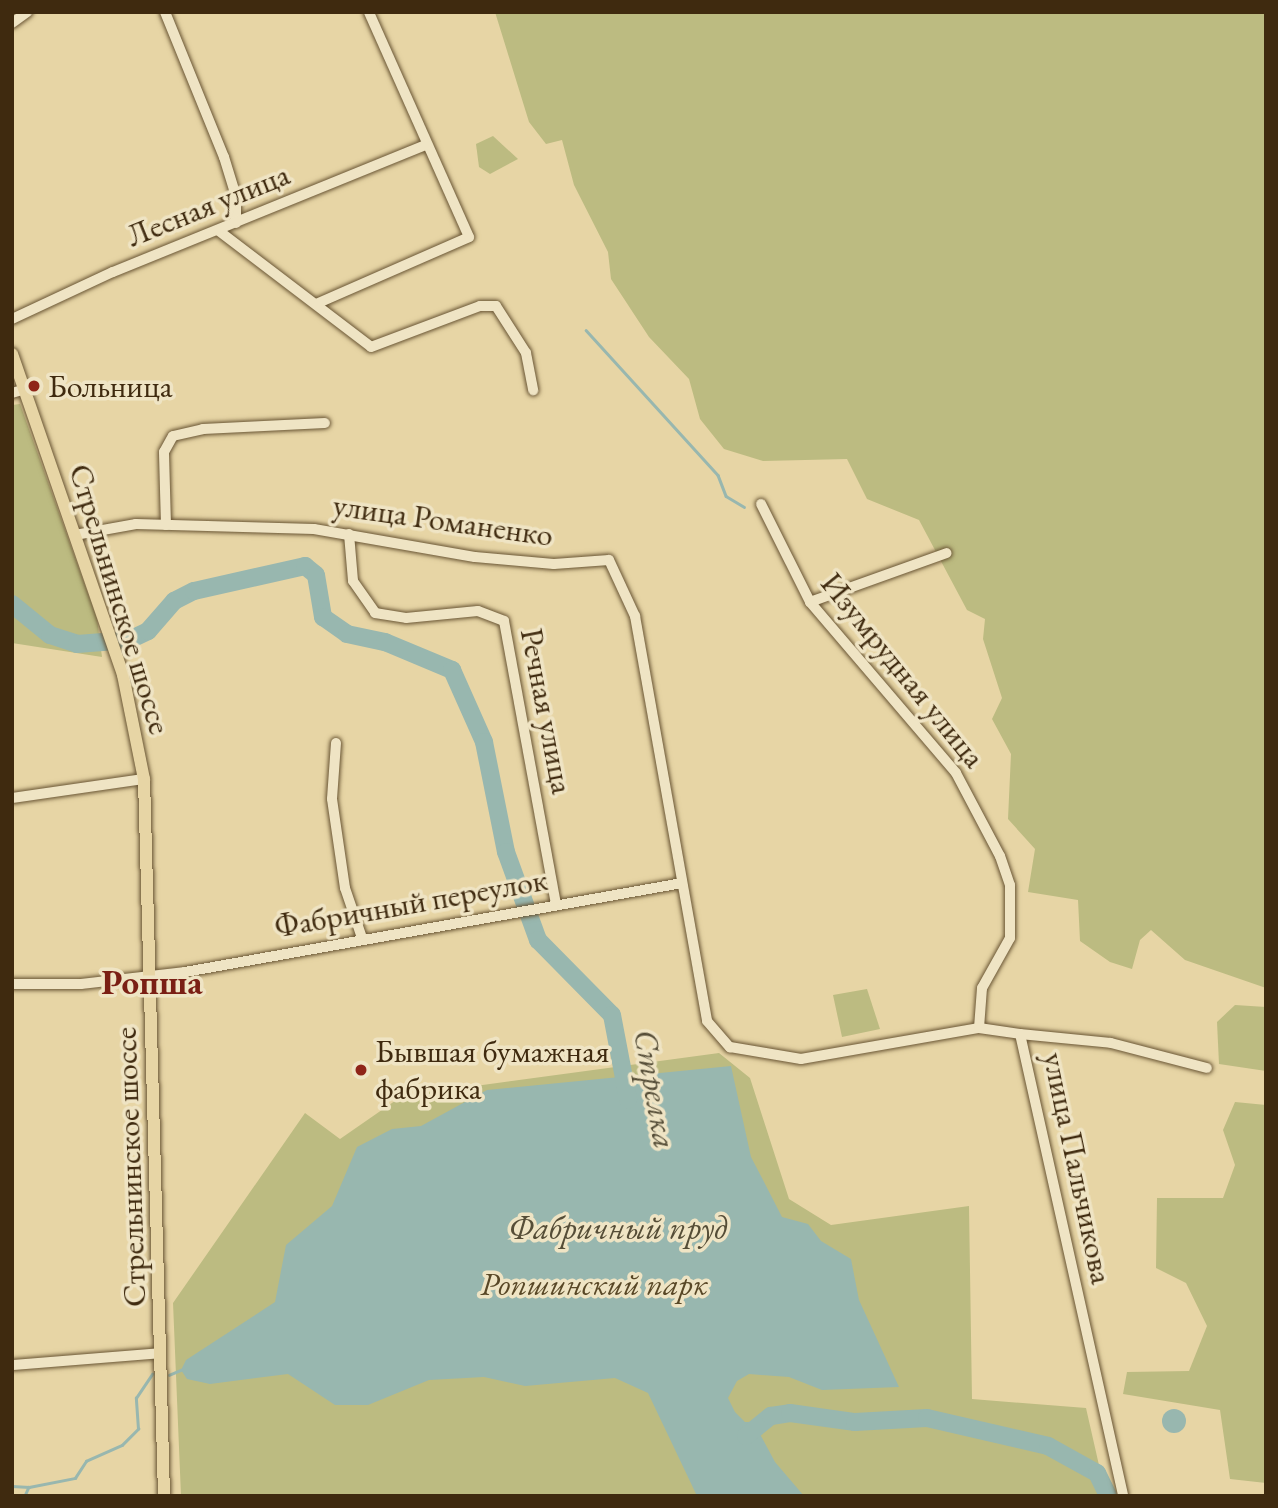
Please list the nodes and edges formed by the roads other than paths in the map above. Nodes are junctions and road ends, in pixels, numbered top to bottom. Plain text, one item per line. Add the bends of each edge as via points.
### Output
1 (27, 12) edge
2 (165, 12) edge
3 (369, 12) edge
4 (12, 23) edge
5 (426, 145) junction
6 (236, 223) junction
7 (219, 231) junction
8 (316, 304) junction
9 (12, 319) edge
10 (12, 354) edge
11 (533, 390) dead end
12 (18, 391) edge
13 (325, 423) dead end
14 (761, 504) dead end
15 (166, 524) junction
16 (349, 534) junction
17 (75, 535) junction
18 (947, 553) dead end
19 (810, 602) junction
20 (335, 743) dead end
21 (145, 779) junction
22 (12, 798) edge
23 (682, 883) junction
24 (551, 904) junction
25 (362, 938) junction
26 (151, 974) junction
27 (12, 984) edge
28 (979, 1028) junction
29 (1020, 1034) junction
30 (717, 1035) joint
31 (1207, 1068) dead end
32 (161, 1353) junction
33 (12, 1365) edge
34 (164, 1496) edge
35 (1123, 1496) edge

1 - 4 street
2 - 6 street via 224,157 236,196
3 - 5 street
5 - 6 street, Лесная улица
5 - 8 street via 469,237
6 - 7 street, Лесная улица
7 - 8 street
7 - 9 street, Лесная улица
8 - 11 street via 372,347 480,306 496,306 526,353
10 - 12 main road, Стрельнинское шоссе
12 - 17 main road, Стрельнинское шоссе
13 - 15 street via 203,429 173,436 164,452
14 - 19 street, Изумрудная улица
15 - 16 street, улица Романенко
15 - 17 street, улица Романенко via 109,525
16 - 23 street, улица Романенко via 475,557 555,564 609,560 635,616
16 - 24 street, Речная улица via 353,581 375,613 406,618 478,611 504,621
17 - 21 main road, Стрельнинское шоссе via 123,675
18 - 19 street
19 - 28 street, Изумрудная улица via 957,773 1000,856 1010,885 1010,938 982,988
20 - 25 street via 333,810 345,888
21 - 22 street
21 - 26 main road, Стрельнинское шоссе
23 - 24 street, Фабричный переулок
23 - 30 street, улица Романенко via 704,1011
24 - 25 street, Фабричный переулок
25 - 26 street, Фабричный переулок
26 - 27 street, Фабричный переулок via 81,984
26 - 32 main road, Стрельнинское шоссе
28 - 29 street, улица Пальчикова
28 - 30 street, улица Пальчикова via 801,1059 730,1047
29 - 31 street via 1111,1043
29 - 35 street, улица Пальчикова
32 - 33 street
32 - 34 main road, Стрельнинское шоссе

